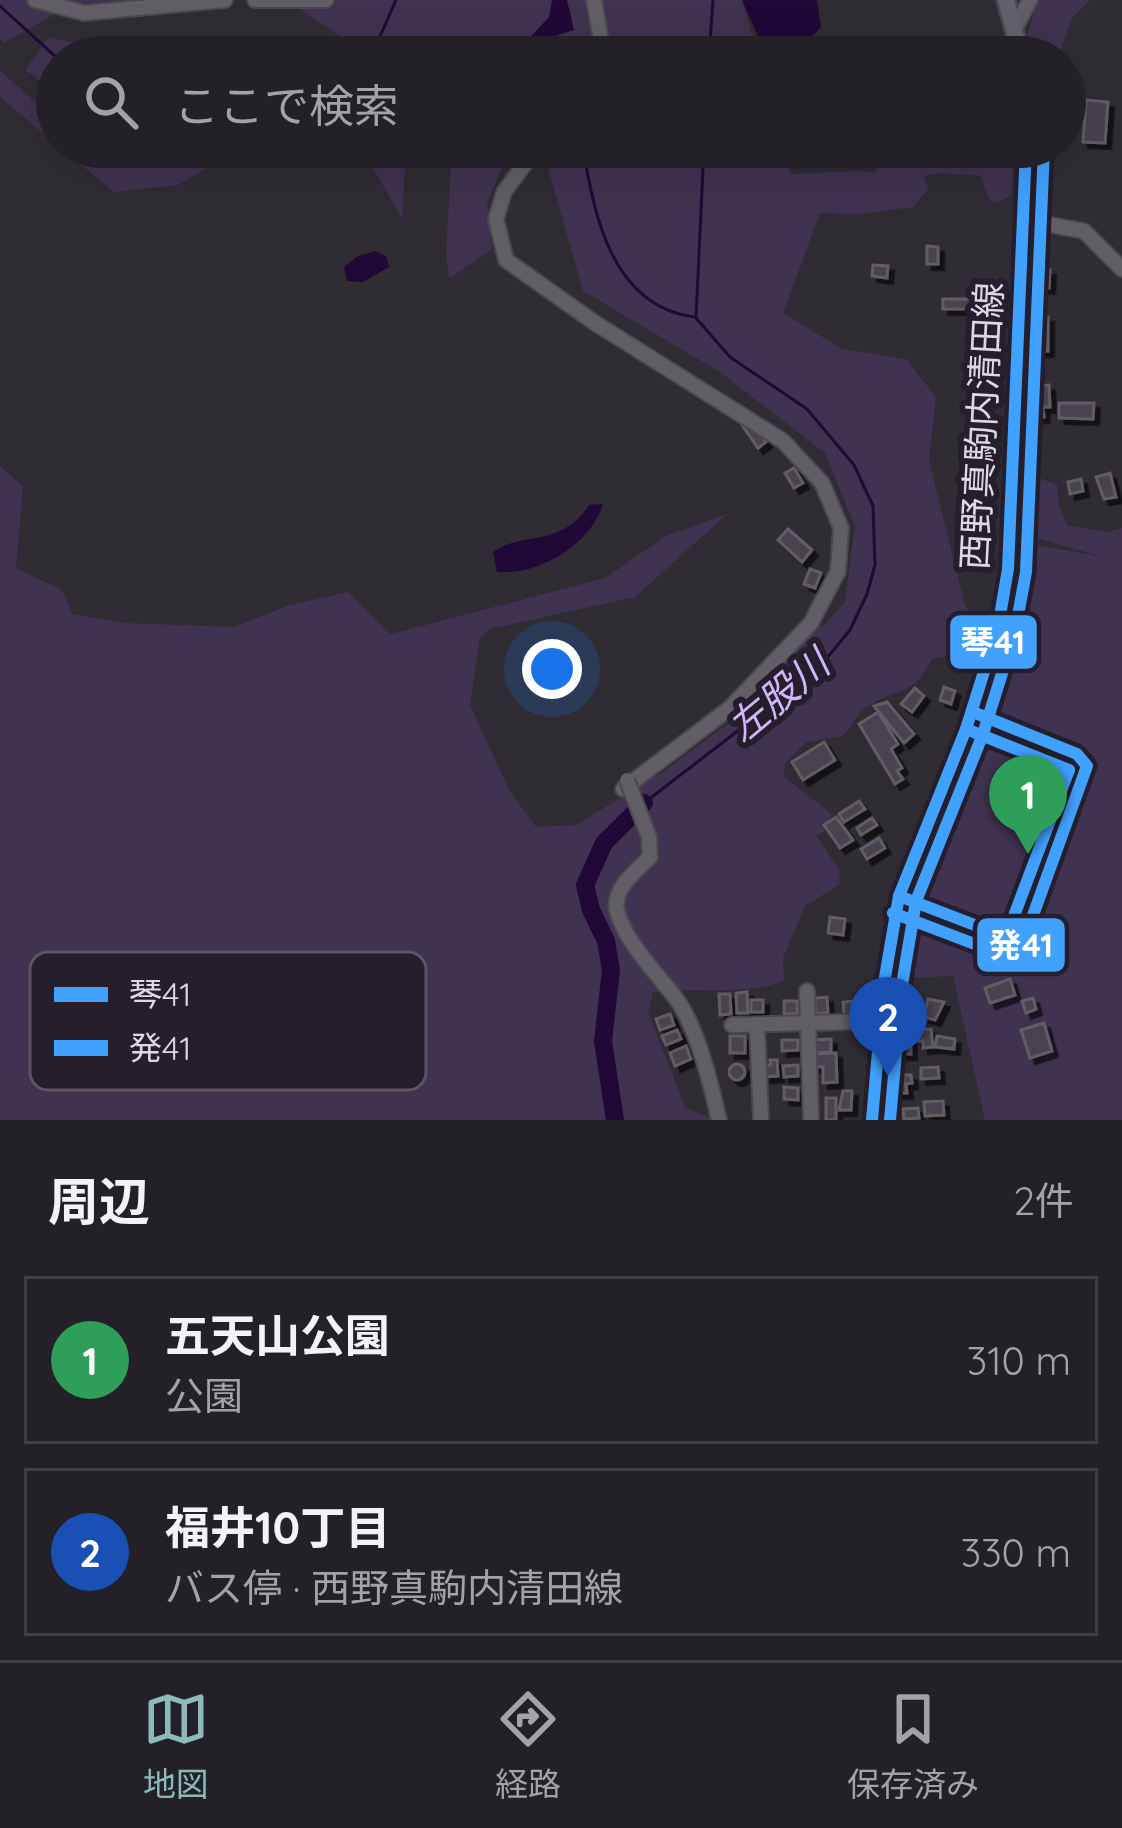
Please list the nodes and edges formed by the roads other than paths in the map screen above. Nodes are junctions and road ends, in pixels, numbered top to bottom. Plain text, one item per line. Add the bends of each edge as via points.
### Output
1 (34, 0) edge
2 (225, 0) edge
3 (255, 0) edge
4 (326, 0) edge
5 (595, 0) edge
6 (1006, 0) edge
7 (1030, 0) edge
8 (1016, 28) junction
9 (601, 36) edge
10 (1017, 36) edge
11 (522, 168) edge
12 (1025, 168) edge
13 (1024, 220) junction
14 (1122, 268) edge
15 (807, 991) dead end
16 (880, 1021) junction
17 (806, 1024) junction
18 (732, 1025) dead end
19 (757, 1025) junction
20 (719, 1120) edge
21 (761, 1120) edge
22 (811, 1120) edge
23 (872, 1120) edge

1 - 2 street via 84,13
3 - 4 street
5 - 9 street
6 - 8 main road
7 - 8 street
8 - 10 main road
11 - 20 street, bridge via 504,192 496,232 506,260 783,441 822,483 842,528 838,571 811,623 730,708 625,785 650,837 650,857 620,888 616,909 678,1000
12 - 13 main road, 西野真駒内清田線
13 - 14 street via 1084,231
13 - 16 main road, 西野真駒内清田線 via 1008,569 998,627 898,896
15 - 17 street
16 - 17 street
16 - 23 main road, 西野真駒内清田線
17 - 19 street
17 - 22 street
18 - 19 street
19 - 21 street

